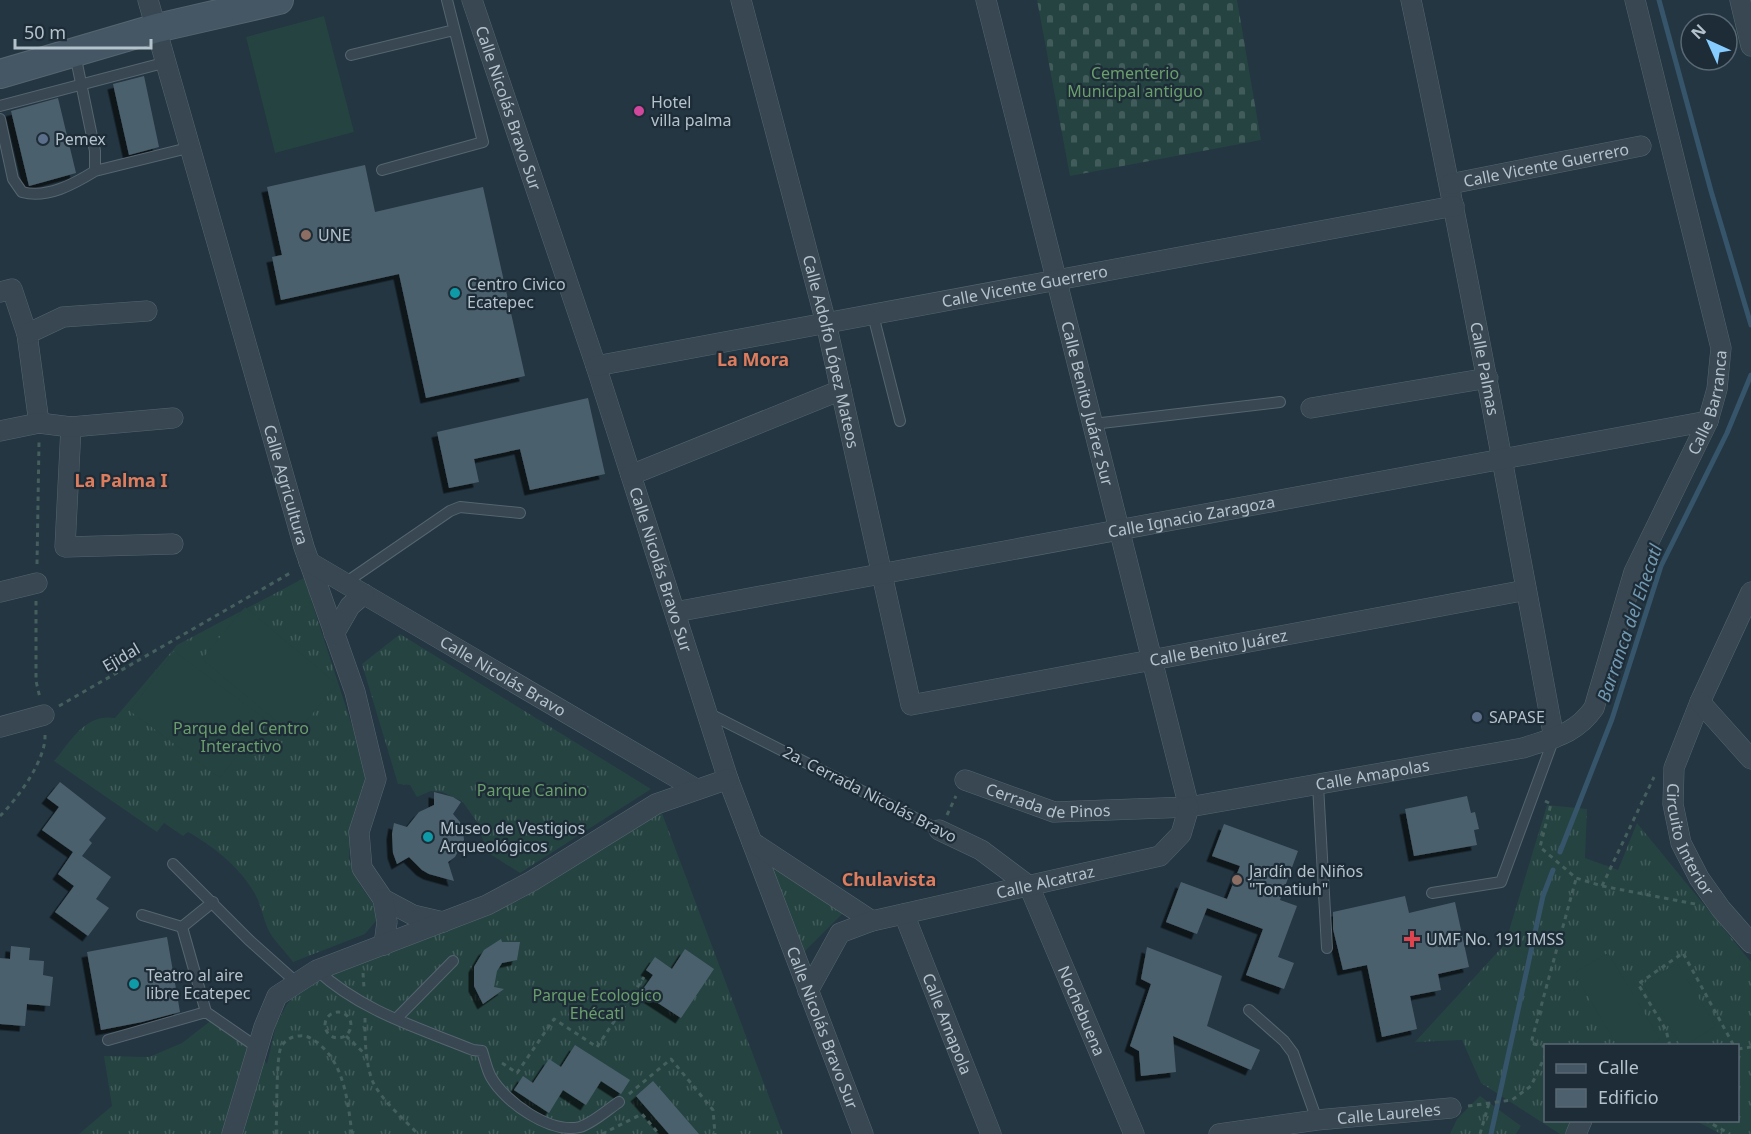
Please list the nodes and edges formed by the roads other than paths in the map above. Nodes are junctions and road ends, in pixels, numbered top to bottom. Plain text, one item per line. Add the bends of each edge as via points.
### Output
1 (148, 0) edge
2 (279, 0) edge
3 (447, 0) edge
4 (472, 0) edge
5 (741, 0) edge
6 (986, 0) edge
7 (1411, 0) edge
8 (1635, 0) edge
9 (1740, 0) edge
10 (157, 28) junction
11 (453, 30) junction
12 (1751, 46) edge
13 (75, 51) junction
14 (351, 55) dead end
15 (168, 62) junction
16 (0, 74) edge
17 (81, 85) junction
18 (0, 105) edge
19 (0, 119) edge
20 (1641, 146) dead end
21 (192, 147) junction
22 (382, 170) dead end
23 (95, 171) junction
24 (1450, 184) junction
25 (1454, 206) junction
26 (1057, 280) junction
27 (0, 292) edge
28 (147, 312) dead end
29 (873, 315) junction
30 (826, 323) junction
31 (27, 334) junction
32 (596, 366) junction
33 (1488, 378) junction
34 (841, 390) junction
35 (1280, 402) dead end
36 (1311, 408) dead end
37 (173, 418) dead end
38 (900, 420) dead end
39 (1708, 422) junction
40 (39, 423) junction
41 (1094, 424) junction
42 (71, 427) junction
43 (0, 431) edge
44 (1503, 458) junction
45 (631, 475) junction
46 (520, 513) dead end
47 (1120, 530) junction
48 (173, 544) dead end
49 (309, 562) junction
50 (883, 574) junction
51 (345, 583) junction
52 (37, 584) dead end
53 (1526, 590) junction
54 (0, 592) edge
55 (1751, 592) edge
56 (364, 594) junction
57 (675, 612) junction
58 (334, 634) junction
59 (1152, 660) junction
60 (1700, 702) junction
61 (911, 705) joint
62 (706, 711) junction
63 (44, 715) road end
64 (0, 727) edge
65 (1554, 738) junction
66 (1751, 759) edge
67 (728, 779) junction
68 (965, 780) road end
69 (1318, 785) junction
70 (696, 789) junction
71 (1189, 807) junction
72 (939, 830) joint
73 (752, 842) junction
74 (173, 864) dead end
75 (1029, 886) junction
76 (1432, 893) dead end
77 (383, 899) junction
78 (213, 902) junction
79 (904, 914) junction
80 (142, 915) dead end
81 (872, 921) junction
82 (443, 922) junction
83 (182, 927) junction
84 (1751, 943) edge
85 (384, 945) junction
86 (1327, 948) dead end
87 (453, 961) dead end
88 (317, 970) junction
89 (296, 982) junction
90 (808, 991) junction
91 (1249, 1010) dead end
92 (206, 1012) junction
93 (396, 1019) junction
94 (108, 1041) dead end
95 (258, 1048) junction
96 (619, 1102) road end
97 (1451, 1108) road end
98 (1317, 1127) edge
99 (232, 1134) edge
100 (863, 1134) edge
101 (991, 1134) edge
102 (1134, 1134) edge
103 (1219, 1134) edge

1 - 10 street, Calle Agricultura
2 - 10 main road
3 - 11 lane
4 - 32 street, Calle Nicolás Bravo Sur
5 - 30 street, Calle Adolfo López Mateos
6 - 26 street, Calle Benito Juárez Sur
7 - 24 street, Calle Palmas
8 - 39 street, Calle Barranca via 1721,348 1717,389
9 - 12 street
10 - 13 main road
10 - 15 street, Calle Agricultura
11 - 14 lane
11 - 22 lane via 483,142
13 - 16 main road
13 - 17 lane
15 - 17 lane
15 - 21 street, Calle Agricultura
17 - 18 lane
17 - 23 lane via 95,151
19 - 23 lane via 13,179 22,192 35,196 75,183
20 - 24 street, Calle Vicente Guerrero
21 - 23 lane
21 - 49 street, Calle Agricultura
24 - 25 street, Calle Palmas
25 - 26 street, Calle Vicente Guerrero
25 - 33 street, Calle Palmas
26 - 29 street, Calle Vicente Guerrero
26 - 41 street, Calle Benito Juárez Sur
27 - 31 street via 12,289
28 - 31 street via 63,317
29 - 30 street, Calle Vicente Guerrero
29 - 38 lane
30 - 32 street, Calle Vicente Guerrero
30 - 34 street, Calle Adolfo López Mateos
31 - 40 street
32 - 45 street, Calle Nicolás Bravo Sur
33 - 36 street
33 - 44 street, Calle Palmas
34 - 45 street
34 - 50 street, Calle Adolfo López Mateos
35 - 41 lane
37 - 42 street
39 - 44 street, Calle Ignacio Zaragoza
39 - 65 street, Calle Barranca via 1634,572 1594,708 1570,732
40 - 42 street
40 - 43 street
41 - 47 street, Calle Benito Juárez Sur
42 - 48 street via 64,547
44 - 47 street, Calle Ignacio Zaragoza
44 - 53 street, Calle Palmas
45 - 57 street, Calle Nicolás Bravo Sur
46 - 51 lane via 460,507
47 - 50 street, Calle Ignacio Zaragoza
47 - 59 street, Calle Benito Juárez Sur
49 - 51 street, Calle Nicolás Bravo
49 - 58 street, Calle Agricultura
50 - 57 street, Calle Ignacio Zaragoza
50 - 61 street, Calle Adolfo López Mateos
51 - 56 street, Calle Nicolás Bravo
52 - 54 street
53 - 59 street, Calle Benito Juárez
53 - 65 street, Calle Palmas
55 - 60 street, Circuito Interior
56 - 58 street via 350,606
56 - 70 street, Calle Nicolás Bravo
57 - 62 street, Calle Nicolás Bravo Sur
58 - 77 street, Calle Agricultura via 355,692 376,779 359,832 362,868
59 - 61 street, Calle Benito Juárez
59 - 71 street, Calle Benito Juárez Sur
60 - 66 street
60 - 84 street, Circuito Interior via 1674,768 1673,804 1681,843 1699,878
62 - 67 street, Calle Nicolás Bravo Sur
62 - 72 lane, 2a. Cerrada Nicolás Bravo
63 - 64 street
65 - 69 street, Calle Amapolas via 1522,748
65 - 76 lane via 1501,882
67 - 70 street
67 - 73 street, Calle Nicolás Bravo Sur
68 - 71 street, Cerrada de Pinos via 1054,812
69 - 71 street, Calle Amapolas
69 - 86 lane
70 - 82 street via 656,804 487,905
71 - 75 street, Calle Alcatraz via 1181,834 1160,856
72 - 75 street, 2a. Cerrada Nicolás Bravo via 981,850
73 - 81 street
73 - 90 street, Calle Nicolás Bravo Sur
74 - 78 lane
75 - 79 street, Calle Alcatraz
75 - 102 street, Nochebuena
77 - 82 street, Calle Agricultura via 413,915
77 - 85 street via 387,922
78 - 83 lane
78 - 89 lane
79 - 81 street, Calle Alcatraz
79 - 101 street, Calle Amapola
80 - 83 lane
81 - 90 street, Calle Alcatraz via 840,933
82 - 85 street
83 - 92 lane
85 - 88 street
87 - 93 lane
88 - 89 street
88 - 93 lane via 365,1005
89 - 95 street via 277,996
90 - 100 street, Calle Nicolás Bravo Sur
91 - 98 lane via 1293,1053
92 - 94 lane
92 - 95 lane
93 - 96 lane via 482,1051 491,1077 507,1097 542,1123 561,1129 580,1127
95 - 99 street
97 - 98 street, Calle Laureles
98 - 103 street, Calle Laureles

